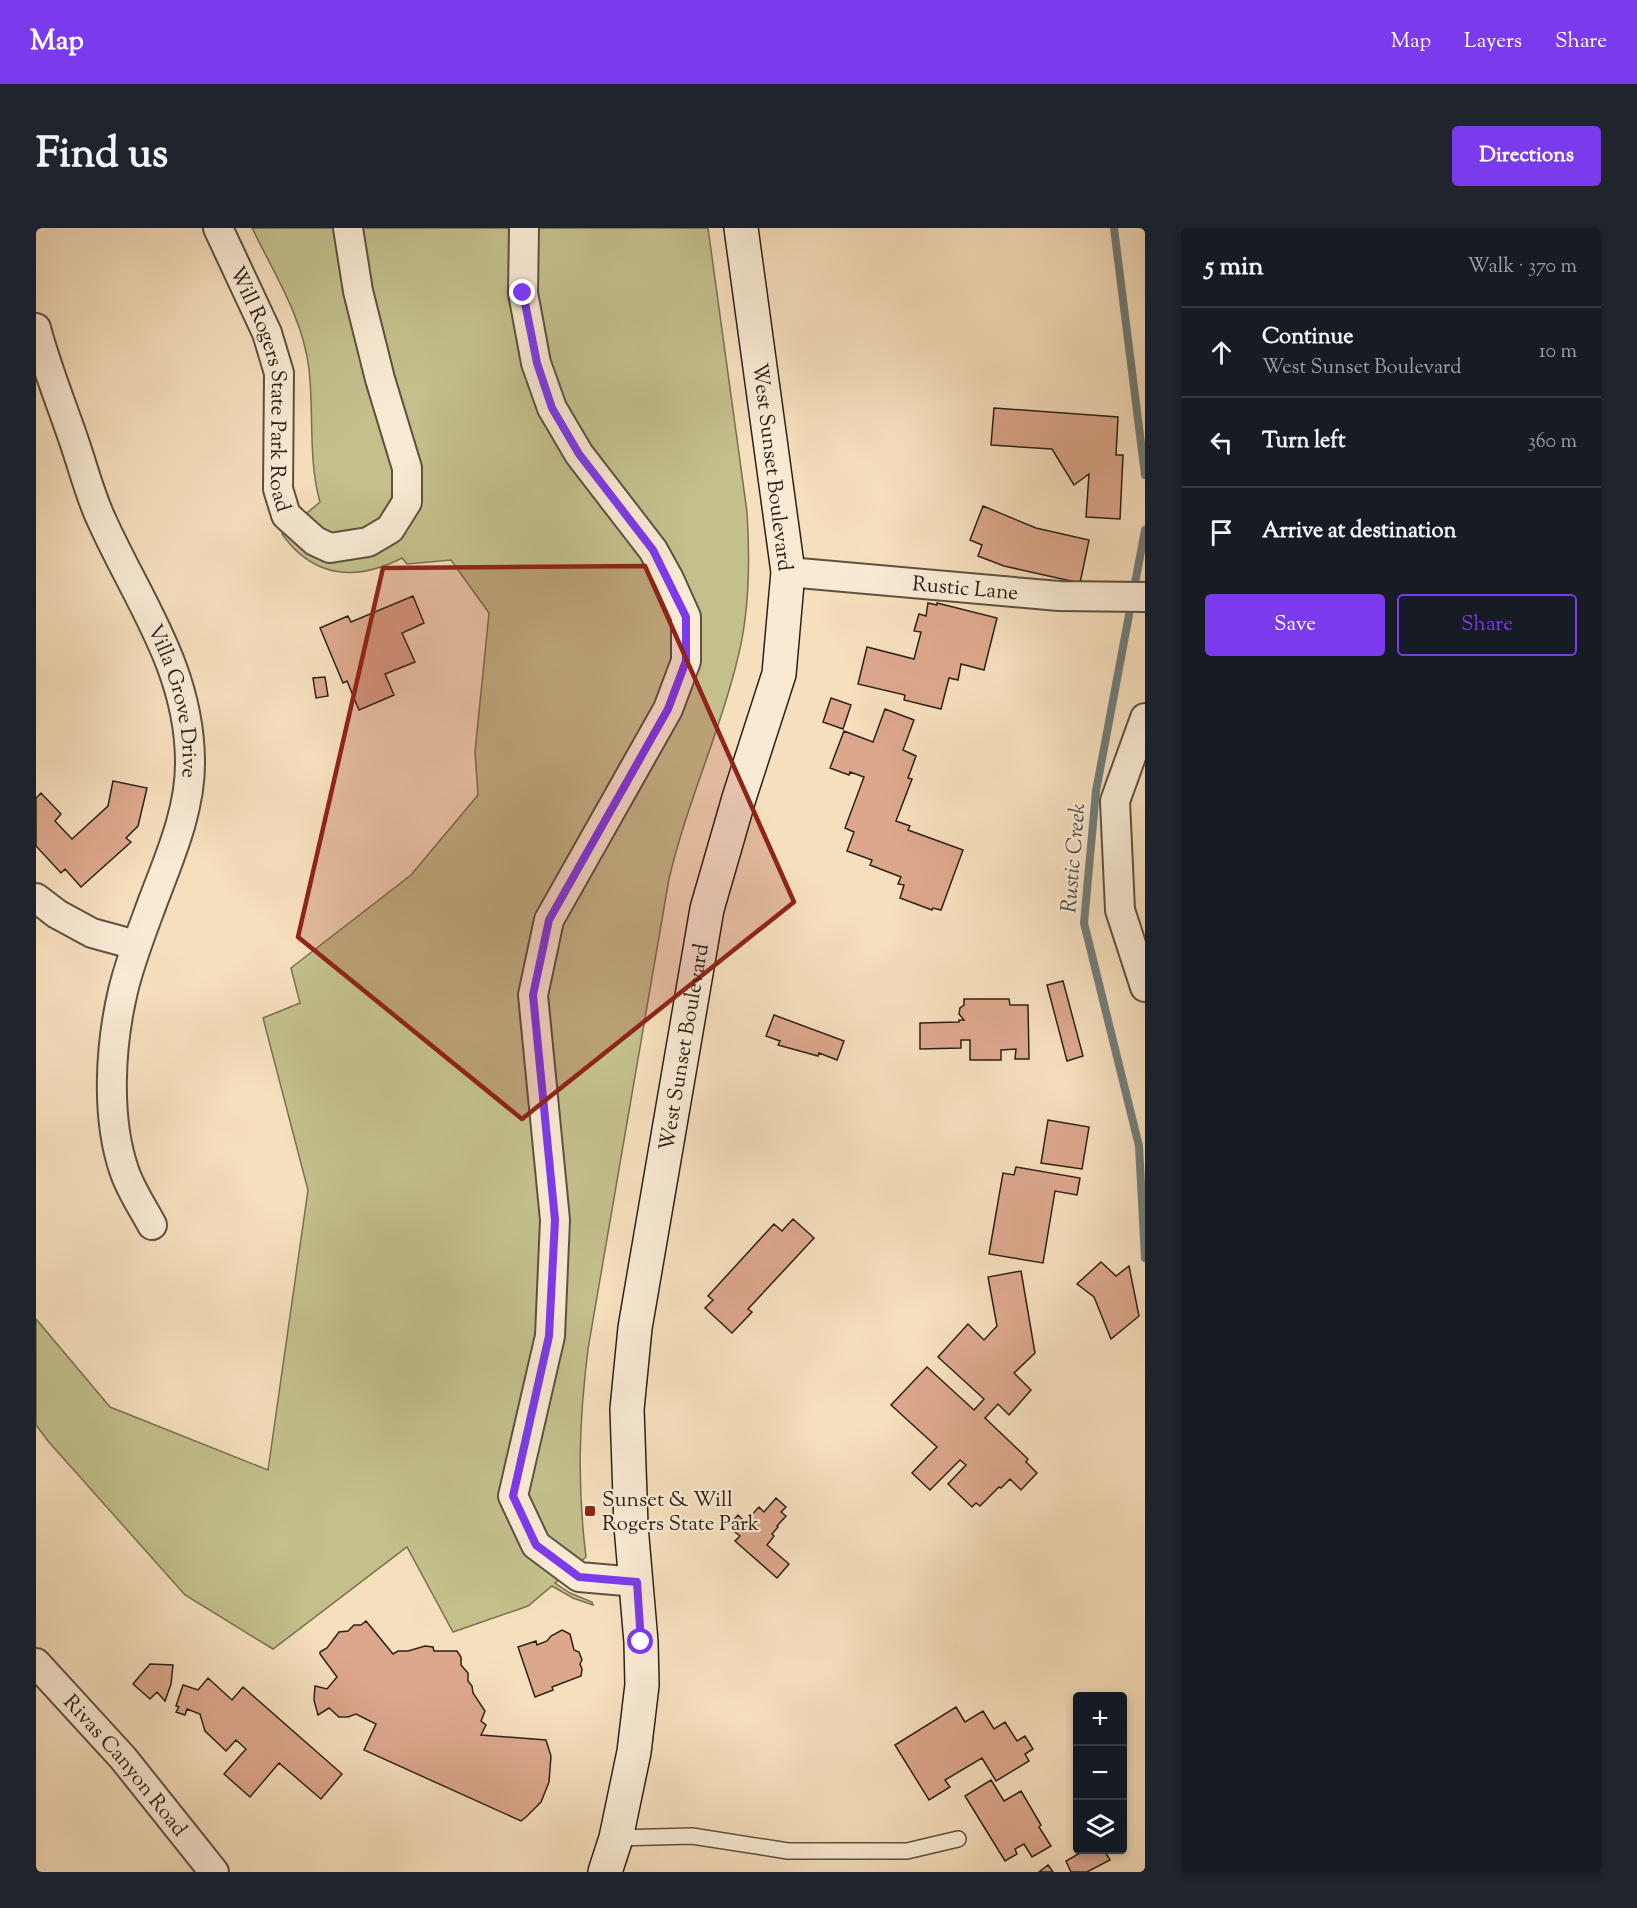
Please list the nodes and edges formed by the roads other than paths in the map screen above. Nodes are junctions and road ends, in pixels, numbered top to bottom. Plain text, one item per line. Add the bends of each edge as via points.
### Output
1 (218, 228) edge
2 (348, 228) edge
3 (524, 228) edge
4 (741, 228) edge
5 (36, 328) edge
6 (788, 572) junction
7 (1145, 597) edge
8 (1145, 718) edge
9 (36, 898) edge
10 (136, 945) junction
11 (1145, 987) edge
12 (152, 1225) dead end
13 (637, 1582) junction
14 (36, 1663) edge
15 (616, 1838) junction
16 (958, 1839) dead end
17 (214, 1872) edge
18 (605, 1872) edge

1 - 2 street, Will Rogers State Park Road via 267,333 279,373 278,489 286,515 315,541 330,548 368,542 390,529 407,502 407,468 358,291
3 - 13 street via 523,293 537,363 552,408 579,454 653,550 686,617 686,661 668,709 549,920 533,995 555,1220 549,1336 513,1496 536,1545 579,1577
4 - 6 main road, West Sunset Boulevard
5 - 10 street, Villa Grove Drive via 100,518 158,629 185,712 190,760 187,794 178,836
6 - 7 street, Rustic Lane via 1059,596
6 - 13 main road, West Sunset Boulevard via 779,674 707,909 635,1328 627,1409
8 - 11 street via 1116,801 1119,910
9 - 10 street via 92,933
10 - 12 street, Villa Grove Drive via 121,1002 112,1095 124,1172
13 - 15 main road, West Sunset Boulevard via 642,1685 634,1752
14 - 17 street, Rivas Canyon Road via 123,1758
15 - 16 lane via 692,1836 788,1851 908,1851
15 - 18 main road, West Sunset Boulevard

